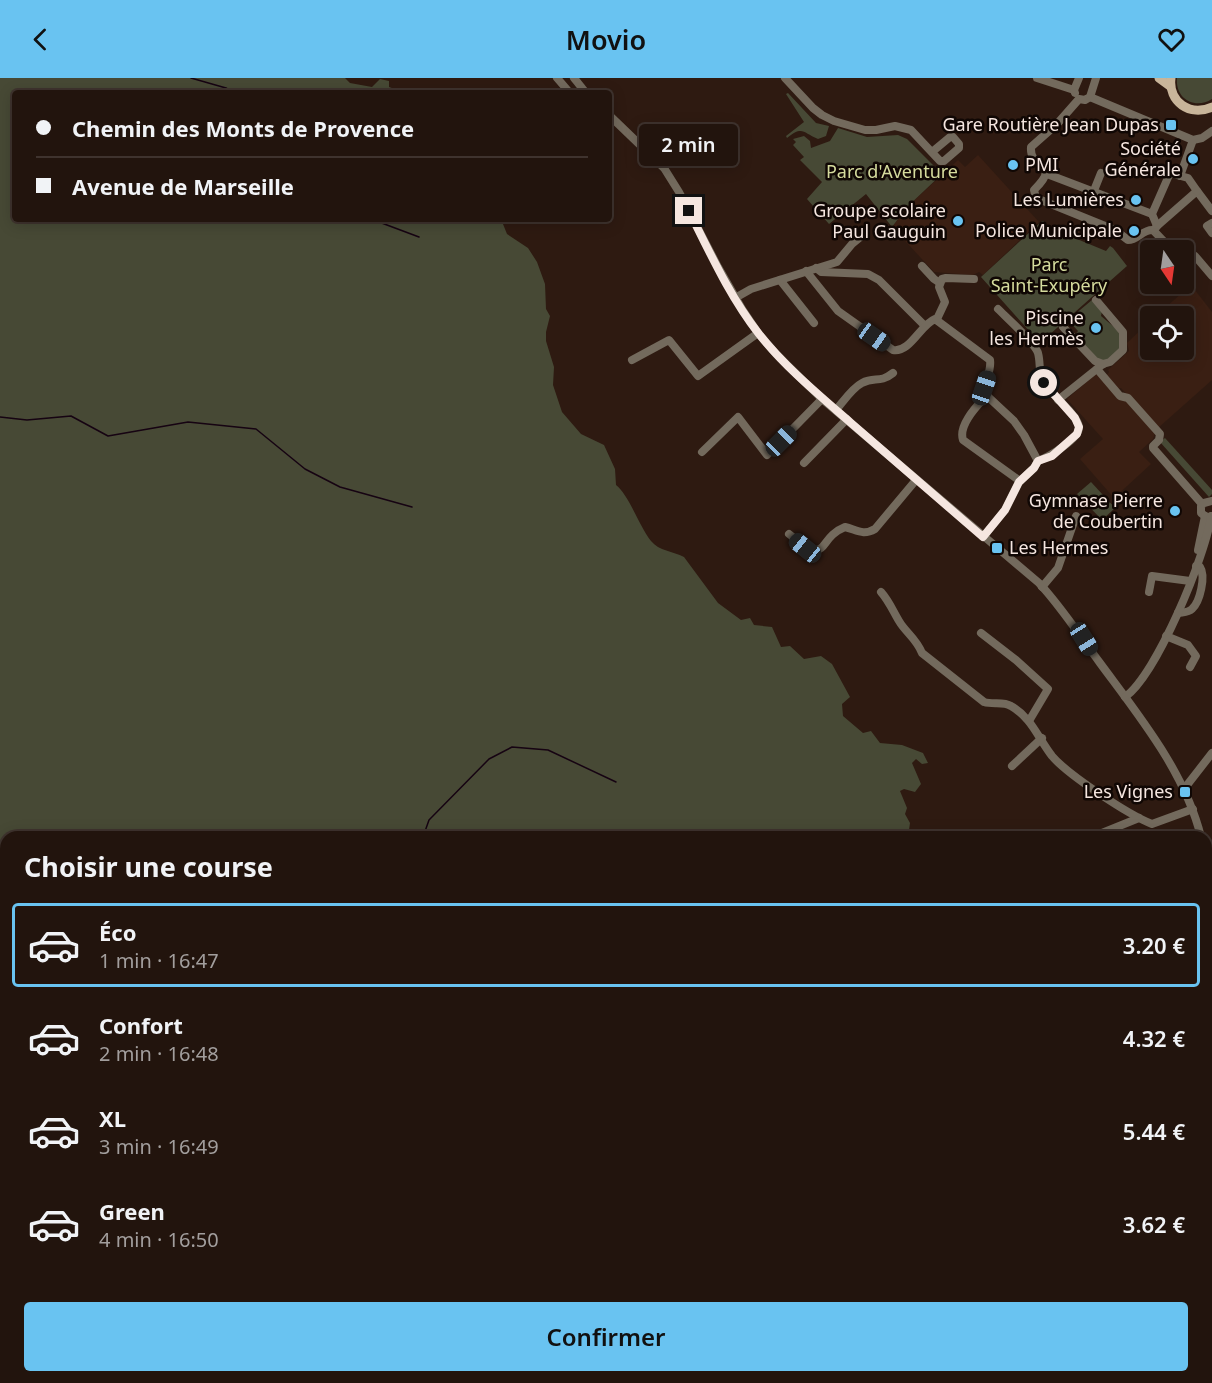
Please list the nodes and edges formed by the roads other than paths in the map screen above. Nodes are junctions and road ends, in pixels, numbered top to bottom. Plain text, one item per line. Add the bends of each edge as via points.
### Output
1 (557, 78) edge
2 (574, 78) edge
3 (785, 78) edge
4 (1037, 78) edge
5 (1079, 78) edge
6 (1084, 78) edge
7 (1159, 78) edge
8 (1095, 80) edge
9 (1170, 82) edge
10 (567, 90) edge
11 (584, 90) edge
12 (1074, 90) junction
13 (1090, 97) junction
14 (1079, 99) junction
15 (1212, 108) edge
16 (612, 118) edge
17 (1212, 131) edge
18 (1193, 140) junction
19 (932, 152) dead end
20 (1101, 172) dead end
21 (1047, 174) junction
22 (1180, 176) junction
23 (1094, 190) junction
24 (1197, 192) junction
25 (1212, 211) edge
26 (1152, 214) junction
27 (1156, 228) junction
28 (864, 235) dead end
29 (1165, 240) edge
30 (1194, 255) edge
31 (922, 266) dead end
32 (816, 268) junction
33 (806, 271) junction
34 (1212, 276) edge
35 (974, 279) dead end
36 (780, 280) junction
37 (940, 283) junction
38 (735, 297) junction
39 (1096, 300) dead end
40 (998, 309) dead end
41 (937, 319) junction
42 (814, 323) dead end
43 (925, 326) junction
44 (1063, 327) dead end
45 (758, 333) junction
46 (632, 360) dead end
47 (1100, 366) junction
48 (893, 373) dead end
49 (986, 396) junction
50 (822, 399) junction
51 (1058, 400) junction
52 (836, 410) junction
53 (847, 419) junction
54 (702, 452) dead end
55 (1038, 461) junction
56 (804, 463) dead end
57 (916, 480) junction
58 (1020, 481) junction
59 (1209, 503) edge
60 (1076, 516) dead end
61 (1209, 516) edge
62 (789, 534) dead end
63 (983, 537) junction
64 (1196, 566) junction
65 (1190, 581) junction
66 (1042, 587) junction
67 (882, 592) dead end
68 (1149, 592) dead end
69 (1178, 613) junction
70 (981, 633) dead end
71 (1166, 636) junction
72 (1190, 667) dead end
73 (1125, 697) junction
74 (1029, 721) junction
75 (1042, 738) junction
76 (1212, 753) edge
77 (1012, 765) dead end
78 (1184, 789) junction
79 (1193, 809) junction
80 (1139, 818) junction
81 (1107, 831) edge
82 (1199, 831) edge

1 - 10 street
2 - 11 street
3 - 19 street via 813,108 834,121 870,130 904,127
4 - 12 street
5 - 12 street
6 - 8 street
7 - 9 main road
8 - 13 street
9 - 15 main road via 1176,100 1185,108
12 - 14 street
13 - 14 street
13 - 18 street
14 - 21 street via 1031,147 1032,156
16 - 38 street via 664,168
17 - 18 street
18 - 22 street
20 - 23 street
21 - 23 street
21 - 27 street via 1034,190 1036,198 1115,230 1128,240
22 - 24 street via 1188,178
22 - 26 street via 1170,173
23 - 26 street
24 - 25 street
24 - 27 street
26 - 27 street
27 - 29 street
28 - 32 street via 837,262
30 - 34 street
31 - 37 street
32 - 33 street
32 - 43 street via 821,272 868,274
33 - 36 street
33 - 43 street via 838,311 893,350 905,347
35 - 37 street via 946,278
36 - 38 street
36 - 42 street
37 - 41 street via 945,302
38 - 45 street
39 - 47 street via 1123,332 1125,341 1123,350
40 - 51 street via 1038,352 1040,375
41 - 43 street
41 - 49 street via 990,360
44 - 47 street
45 - 46 street via 698,376 669,340
45 - 50 street
47 - 51 street
47 - 59 street via 1120,396 1128,398 1160,434 1153,448
48 - 52 street via 880,381 860,383
49 - 55 street via 1014,421
49 - 58 street via 972,413 962,437
50 - 52 street
50 - 54 street via 767,455 738,417
51 - 55 street via 1075,418 1077,434 1052,456
52 - 53 street
53 - 56 street
53 - 57 street
55 - 58 street
57 - 62 street via 875,530 863,534 845,527 815,550 805,548
57 - 63 street
58 - 63 street via 1005,510
59 - 61 street via 1200,511
60 - 66 street via 1058,567
61 - 64 street
63 - 66 street
64 - 65 street
64 - 69 street via 1204,579 1194,608
65 - 68 street via 1152,576
65 - 69 street
66 - 73 street via 1064,610
67 - 74 street via 922,653 984,702 1010,705
69 - 71 street
70 - 74 street via 1048,689
71 - 72 street via 1188,645 1196,656
71 - 73 street via 1140,683
73 - 78 street
74 - 75 street
75 - 77 street
75 - 80 street via 1052,756 1073,776
76 - 78 street
78 - 79 street
79 - 80 street via 1152,824
79 - 82 street
80 - 81 street

